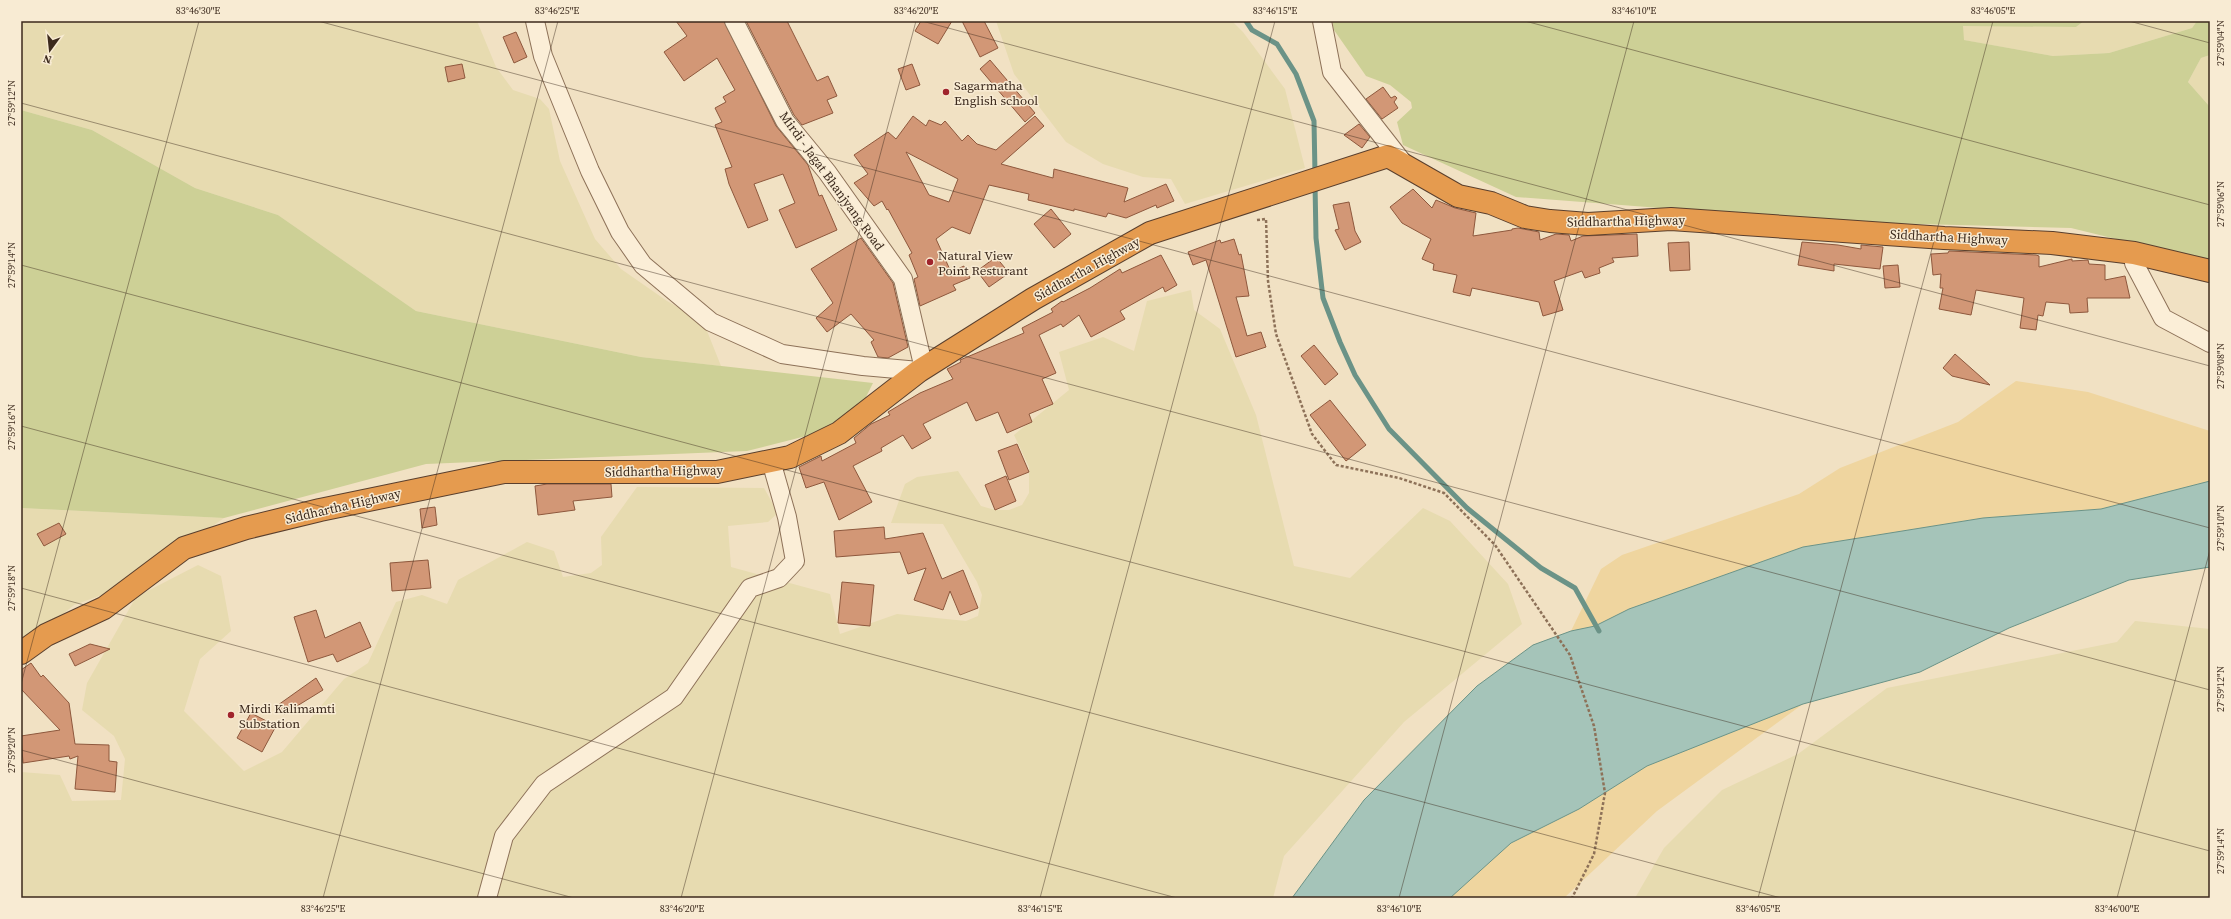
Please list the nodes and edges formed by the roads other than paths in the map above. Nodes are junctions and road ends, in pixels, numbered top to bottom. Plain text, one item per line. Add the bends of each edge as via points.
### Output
1 (535, 21) edge
2 (734, 21) edge
3 (1322, 21) edge
4 (1396, 160) junction
5 (2134, 253) junction
6 (2210, 271) edge
7 (2210, 343) edge
8 (921, 370) junction
9 (771, 461) junction
10 (21, 653) edge
11 (487, 898) edge

1 - 8 street via 546,63 590,172 620,232 643,266 711,322 782,354 863,366
2 - 8 street, Mirdi - Jagat Bhanjyang Road via 785,121 827,172 903,279
3 - 4 street via 1332,72
4 - 5 highway, Siddhartha Highway via 1458,196 1491,203 1525,217 1550,221 1588,224 1671,219 2052,243
4 - 8 highway, Siddhartha Highway via 1150,233 1033,299
5 - 6 highway, Siddhartha Highway
5 - 7 street via 2134,263 2163,318
8 - 9 highway, Siddhartha Highway via 839,433 790,456
9 - 10 highway, Siddhartha Highway via 716,472 504,472 246,528 184,548 104,608 46,635
9 - 11 street via 788,517 795,562 779,578 750,588 674,697 544,784 504,836

